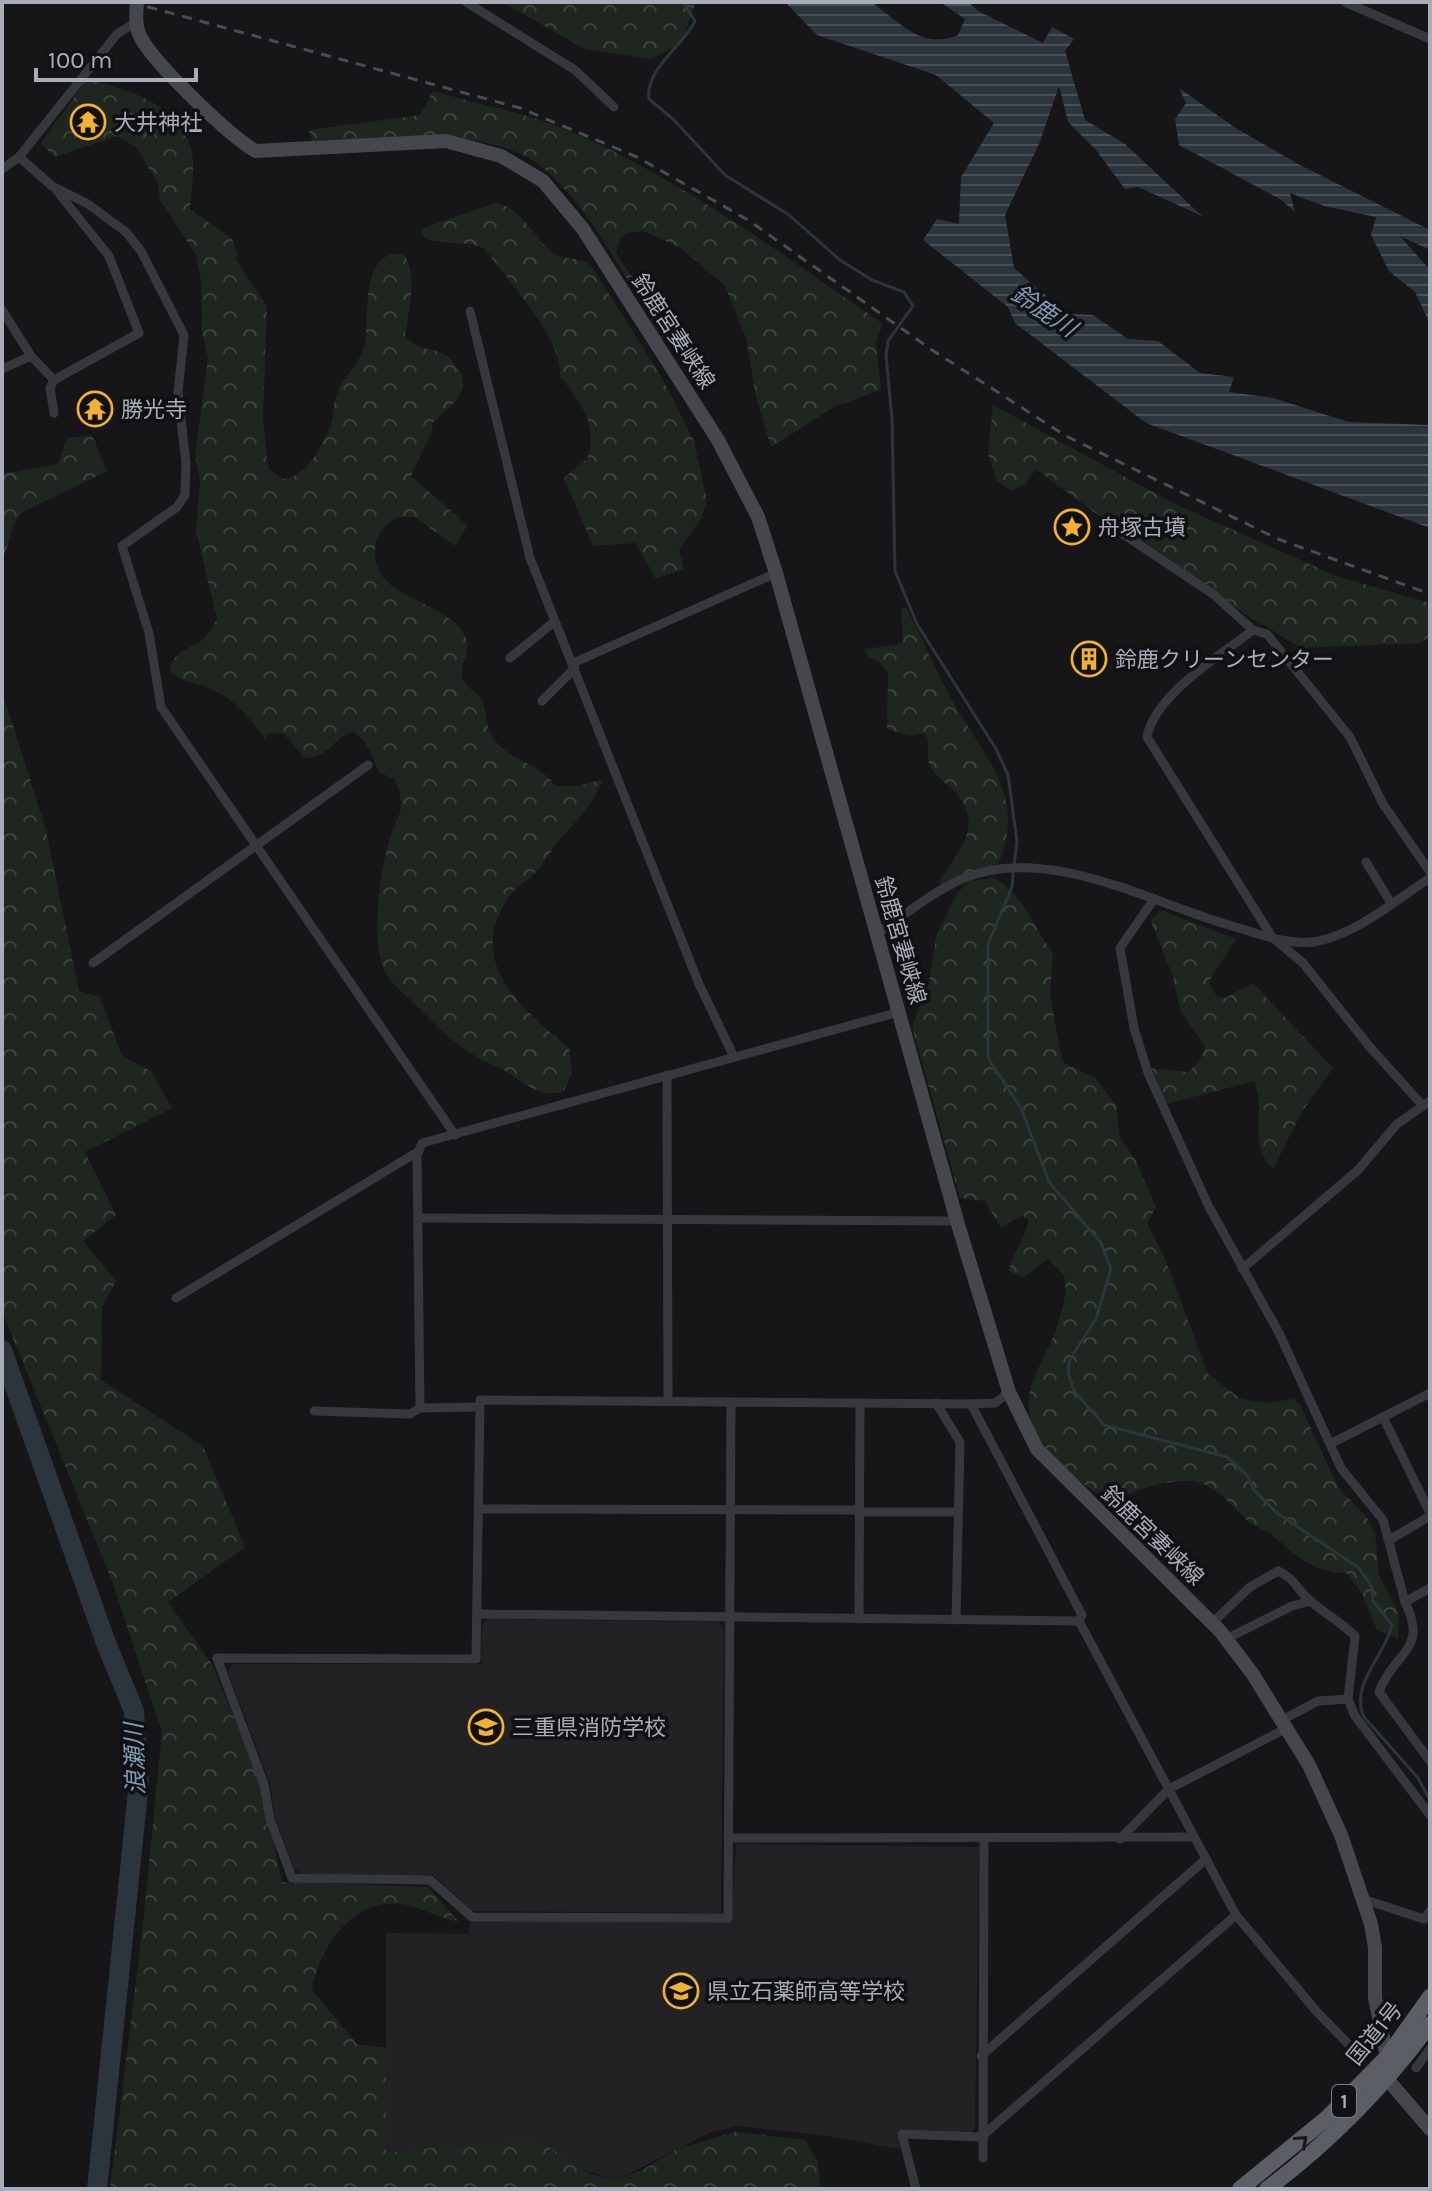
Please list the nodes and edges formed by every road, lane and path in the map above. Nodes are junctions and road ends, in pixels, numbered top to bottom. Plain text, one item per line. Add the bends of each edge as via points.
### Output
1 (137, 2) edge
2 (466, 2) edge
3 (1345, 2) edge
4 (136, 22) junction
5 (1430, 39) edge
6 (614, 107) dead end
7 (19, 157) junction
8 (2, 169) edge
9 (52, 186) junction
10 (2, 310) edge
11 (470, 311) dead end
12 (31, 356) junction
13 (2, 369) edge
14 (54, 380) junction
15 (54, 413) dead end
16 (1114, 528) dead end
17 (776, 573) junction
18 (554, 622) junction
19 (1253, 630) junction
20 (510, 658) dead end
21 (574, 666) junction
22 (542, 701) dead end
23 (368, 765) dead end
24 (257, 846) junction
25 (1366, 862) dead end
26 (1430, 875) edge
27 (1154, 899) junction
28 (1391, 903) junction
29 (877, 934) junction
30 (1272, 937) junction
31 (93, 963) dead end
32 (899, 1012) junction
33 (734, 1057) junction
34 (667, 1075) junction
35 (1427, 1103) edge
36 (455, 1135) junction
37 (419, 1151) junction
38 (418, 1218) junction
39 (667, 1220) junction
40 (957, 1221) junction
41 (1242, 1269) junction
42 (176, 1298) dead end
43 (1009, 1392) junction
44 (1430, 1393) edge
45 (668, 1401) junction
46 (731, 1403) junction
47 (860, 1403) junction
48 (936, 1403) junction
49 (971, 1404) junction
50 (479, 1407) junction
51 (420, 1408) junction
52 (314, 1411) dead end
53 (1383, 1417) junction
54 (1330, 1444) junction
55 (479, 1509) junction
56 (731, 1510) junction
57 (858, 1511) junction
58 (958, 1512) junction
59 (1430, 1514) edge
60 (1391, 1539) junction
61 (1430, 1588) edge
62 (1311, 1601) junction
63 (1405, 1602) junction
64 (477, 1614) junction
65 (729, 1618) junction
66 (859, 1619) junction
67 (956, 1620) junction
68 (1079, 1621) junction
69 (1212, 1623) junction
70 (1226, 1639) junction
71 (1348, 1699) junction
72 (1284, 1724) junction
73 (1430, 1761) edge
74 (1169, 1789) junction
75 (1430, 1815) edge
76 (1194, 1837) junction
77 (728, 1838) junction
78 (984, 1839) junction
79 (1120, 1839) junction
80 (1206, 1859) junction
81 (1363, 1899) junction
82 (1430, 1911) edge
83 (1236, 1915) junction
84 (1430, 1997) edge
85 (1430, 2024) edge
86 (1430, 2049) edge
87 (981, 2056) junction
88 (1387, 2057) junction
89 (1363, 2059) dead end
90 (1416, 2068) dead end
91 (1388, 2080) junction
92 (1430, 2129) edge
93 (981, 2137) junction
94 (983, 2158) dead end
95 (916, 2189) edge
96 (1240, 2189) edge
97 (1267, 2189) edge

1 - 4 main road
2 - 6 street via 575,70
3 - 5 street
4 - 7 street via 117,34
4 - 17 main road, 鈴鹿宮妻峡線 via 142,41 213,116 256,151 446,141 501,156 543,181 583,229 723,449 758,517
7 - 8 street
7 - 9 street
9 - 14 street via 109,256 139,333
9 - 24 street via 126,232 184,335 178,392 185,495 177,507 122,546 149,633 161,707
10 - 12 street
11 - 18 street via 530,558
12 - 13 street
12 - 14 street
14 - 15 street
16 - 19 street via 1213,594
17 - 21 street
17 - 29 main road, 鈴鹿宮妻峡線
18 - 20 street
18 - 21 street
19 - 26 street via 1267,634 1350,737 1383,804
19 - 30 street via 1169,695 1147,737
21 - 22 street
21 - 33 street via 699,984
23 - 24 street
24 - 31 street
24 - 36 street
25 - 28 street
26 - 28 street
27 - 29 street via 1108,881 1002,871 962,879
27 - 30 street
27 - 41 street via 1120,948 1134,1028 1159,1102
28 - 30 street via 1333,937 1305,942
29 - 32 main road, 鈴鹿宮妻峡線
30 - 35 street via 1303,963 1369,1046
32 - 33 street
32 - 40 main road, 鈴鹿宮妻峡線
33 - 34 street
34 - 36 street
34 - 39 street
35 - 41 street via 1397,1124 1358,1170
36 - 37 street via 422,1143
37 - 38 street
37 - 42 street
38 - 39 street
38 - 51 street
39 - 40 street
39 - 45 street
40 - 43 main road, 鈴鹿宮妻峡線
41 - 54 street via 1279,1333
43 - 49 street via 995,1403
43 - 69 main road, 鈴鹿宮妻峡線 via 1037,1449
44 - 53 street
45 - 46 street
45 - 50 street via 480,1400
46 - 47 street
46 - 56 street
47 - 48 street
47 - 57 street
48 - 49 street
48 - 58 street via 960,1442
49 - 68 street via 1082,1615
50 - 51 street
50 - 55 street
51 - 52 street via 410,1414
53 - 54 street
53 - 59 street
54 - 60 street
55 - 56 street
55 - 64 street
56 - 57 street
56 - 65 street
57 - 58 street
57 - 66 street
58 - 67 street
59 - 60 street
60 - 63 street
61 - 63 street
62 - 69 street via 1278,1571 1250,1587
62 - 70 street
62 - 71 street via 1355,1636
63 - 73 street via 1415,1624 1414,1636 1379,1692
64 - 65 street
64 - 77 street via 476,1659 217,1658 292,1878 430,1880 472,1917 728,1918
65 - 66 street
65 - 77 street
66 - 67 street
67 - 68 street
68 - 74 street
69 - 70 main road, 鈴鹿宮妻峡線
70 - 72 main road, 鈴鹿宮妻峡線
71 - 72 street via 1318,1701
71 - 75 street via 1359,1724
72 - 74 street
72 - 81 main road, 鈴鹿宮妻峡線 via 1327,1800
74 - 76 street
74 - 79 street
76 - 79 street
76 - 80 street
77 - 78 street
78 - 79 street
78 - 87 street
80 - 83 street
80 - 87 street
81 - 82 street via 1413,1918 1424,1919
81 - 88 main road, 鈴鹿宮妻峡線 via 1374,1936 1375,1998
83 - 89 street
83 - 93 street
84 - 88 highway, 国道1号 / 1
85 - 91 highway, 国道1号 / 1
86 - 90 street
87 - 93 street
88 - 91 main road, 鈴鹿宮妻峡線
96 -> 88 highway, 国道1号 / 1 via 1295,2148
91 - 92 main road
91 - 97 highway, 国道1号 / 1 via 1339,2131
93 - 94 street
93 - 95 street via 902,2134

